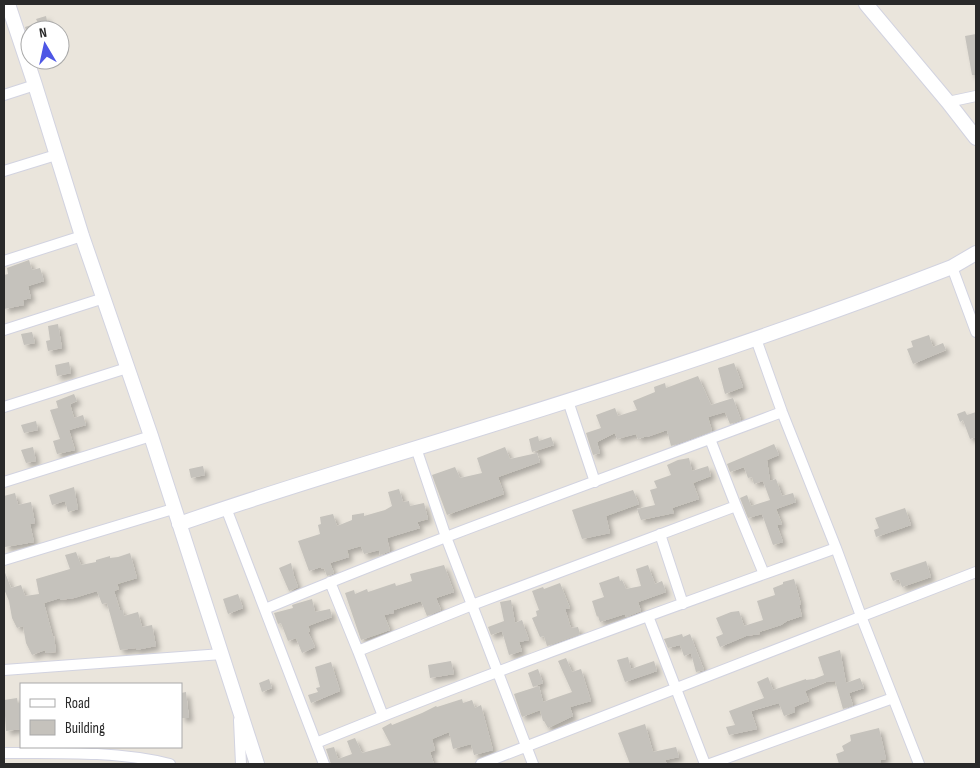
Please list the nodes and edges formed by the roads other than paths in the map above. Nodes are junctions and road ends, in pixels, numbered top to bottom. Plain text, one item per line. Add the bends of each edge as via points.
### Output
1 (866, 4) edge
2 (8, 11) edge
3 (35, 85) junction
4 (4, 95) edge
5 (976, 96) edge
6 (948, 102) junction
7 (976, 138) edge
8 (56, 154) junction
9 (4, 172) edge
10 (82, 236) junction
11 (976, 252) edge
12 (4, 261) edge
13 (952, 268) junction
14 (104, 298) junction
15 (4, 330) edge
16 (976, 332) edge
17 (756, 339) junction
18 (127, 368) junction
19 (568, 401) junction
20 (4, 407) edge
21 (782, 412) junction
22 (151, 436) junction
23 (710, 439) junction
24 (416, 448) junction
25 (4, 482) edge
26 (595, 482) junction
27 (736, 506) junction
28 (226, 508) junction
29 (173, 509) junction
30 (179, 524) junction
31 (660, 534) junction
32 (446, 537) junction
33 (836, 548) junction
34 (4, 560) edge
35 (976, 572) edge
36 (764, 574) junction
37 (330, 582) junction
38 (683, 604) junction
39 (472, 605) junction
40 (265, 609) junction
41 (648, 616) junction
42 (861, 616) junction
43 (358, 651) junction
44 (222, 654) junction
45 (4, 670) edge
46 (497, 672) junction
47 (675, 688) junction
48 (893, 698) junction
49 (238, 707) junction
50 (383, 716) junction
51 (316, 743) junction
52 (526, 746) junction
53 (4, 753) edge
54 (83, 753) junction
55 (86, 764) edge
56 (170, 764) edge
57 (241, 764) edge
58 (257, 764) edge
59 (324, 764) edge
60 (481, 764) edge
61 (533, 764) edge
62 (705, 764) edge
63 (710, 764) edge
64 (919, 764) edge

1 - 6 main road
2 - 3 main road
3 - 4 street
3 - 8 main road
5 - 6 street
6 - 7 main road
8 - 9 street
8 - 10 main road
10 - 12 street
10 - 14 main road
11 - 13 main road
13 - 16 street
13 - 17 main road
14 - 15 street
14 - 18 main road
17 - 19 main road
17 - 21 street
18 - 20 street
18 - 22 main road
19 - 24 main road
19 - 26 street
21 - 23 street
21 - 33 street
22 - 25 street
22 - 29 main road
23 - 26 street
23 - 27 street
24 - 28 main road
24 - 32 street
26 - 32 street
27 - 31 street
27 - 36 street
28 - 30 main road
28 - 40 street
29 - 30 main road
29 - 34 street
30 - 44 main road
31 - 38 street
31 - 39 street
32 - 37 street
32 - 39 street
33 - 36 street
33 - 42 street
35 - 42 street
36 - 38 street
37 - 40 street
37 - 43 street
38 - 41 street
39 - 43 street
39 - 46 street
40 - 51 street
41 - 46 street
41 - 47 street
42 - 47 street
42 - 48 street
43 - 50 street
44 - 45 street
44 - 49 main road
46 - 50 street
46 - 52 street
47 - 52 street
47 - 62 street
48 - 63 street
48 - 64 street
49 - 57 street
49 - 58 main road
50 - 51 street
51 - 59 street
52 - 60 street
52 - 61 street
53 - 54 street
54 - 55 street
54 - 56 street

